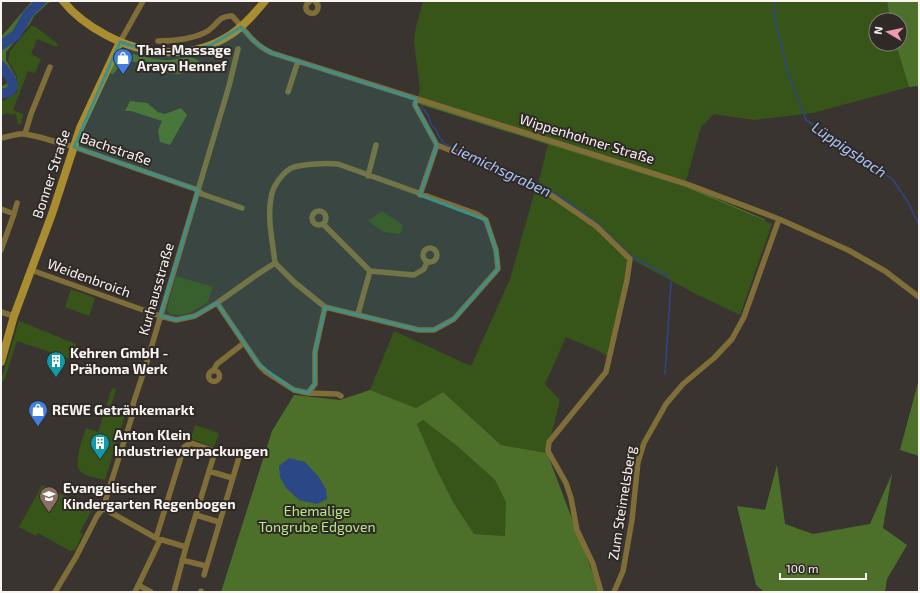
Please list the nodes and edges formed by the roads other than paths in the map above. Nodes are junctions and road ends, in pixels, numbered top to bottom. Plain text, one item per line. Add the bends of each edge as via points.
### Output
1 (63, 1) edge
2 (143, 1) edge
3 (265, 1) edge
4 (310, 1) edge
5 (316, 1) edge
6 (241, 27) junction
7 (158, 40) dead end
8 (120, 42) junction
9 (238, 49) dead end
10 (298, 61) junction
11 (50, 67) dead end
12 (288, 92) dead end
13 (416, 99) junction
14 (25, 134) junction
15 (1, 138) edge
16 (376, 145) dead end
17 (437, 145) junction
18 (74, 147) junction
19 (368, 176) junction
20 (198, 190) junction
21 (420, 194) junction
22 (18, 203) dead end
23 (242, 208) dead end
24 (1, 209) edge
25 (14, 214) junction
26 (779, 219) junction
27 (323, 224) dead end
28 (1, 250) edge
29 (427, 262) dead end
30 (275, 263) junction
31 (31, 270) junction
32 (370, 270) junction
33 (919, 297) edge
34 (217, 303) junction
35 (325, 307) junction
36 (1, 312) edge
37 (358, 314) junction
38 (14, 316) junction
39 (160, 316) junction
40 (244, 343) junction
41 (1, 362) edge
42 (212, 382) dead end
43 (308, 393) junction
44 (341, 396) dead end
45 (240, 454) dead end
46 (209, 471) junction
47 (232, 478) junction
48 (103, 508) junction
49 (196, 515) junction
50 (219, 522) junction
51 (158, 539) junction
52 (186, 547) junction
53 (182, 560) junction
54 (206, 566) junction
55 (204, 575) dead end
56 (138, 585) junction
57 (55, 592) edge
58 (135, 592) edge
59 (151, 592) edge
60 (174, 592) edge
61 (601, 592) edge
62 (614, 592) edge

1 - 8 main road via 89,26
2 - 8 street, Bonner Straße
3 - 6 main road
4 - 5 street via 306,8 311,13 316,13 318,9
6 - 7 street, Wippenhohner Straße via 229,15 198,36 181,40
6 - 8 main road via 211,45 182,52 155,52
6 - 10 street, Wippenhohner Straße via 266,50
8 - 18 main road, Bonner Straße via 85,116
9 - 20 street, Kurhausstraße
10 - 12 street
10 - 13 street, Wippenhohner Straße
11 - 14 street
13 - 17 street via 415,105
13 - 26 street, Wippenhohner Straße via 687,184
14 - 15 street, Bachstraße
14 - 18 street, Bachstraße
16 - 19 street
17 - 21 street
17 - 61 street via 548,193 596,226 630,259 606,372 549,442 548,451 566,483 577,530 593,564
18 - 20 street, Bachstraße
18 - 31 main road, Bonner Straße
19 - 21 street
19 - 30 street via 338,164 326,164 293,168 278,180 270,204
20 - 23 street via 202,194
20 - 39 street, Kurhausstraße
21 - 37 street via 477,214 486,220 496,250 498,269 454,319 434,330 419,330
22 - 25 street
24 - 25 street
25 - 28 street
26 - 33 street, Wippenhohner Straße via 867,260
26 - 62 street, Zum Steimelsberg via 739,328 732,339 683,384 666,404 644,443 638,462 623,571
27 - 32 street
29 - 32 street via 424,269 414,275
30 - 34 street, Weidenbroich
30 - 35 street
31 - 38 main road, Bonner Straße
31 - 39 street, Weidenbroich
32 - 37 street
34 - 39 street, Weidenbroich via 195,316 176,320
34 - 40 street
35 - 37 street
35 - 43 street via 315,352 315,384
36 - 38 street
38 - 41 main road, Bonner Straße
39 - 48 street, Kurhausstraße
40 - 42 street via 217,364 213,371 218,372 220,377
40 - 43 street via 266,372 294,390
43 - 44 street
45 - 47 street
46 - 47 street
46 - 49 street
46 - 51 street via 214,455 212,450 191,443 184,447
47 - 50 street
48 - 51 street
48 - 57 street, Kurhausstraße
49 - 50 street
49 - 52 street
50 - 54 street
51 - 52 street
51 - 56 street
52 - 53 street
53 - 54 street
53 - 60 street
54 - 55 street
56 - 58 street
56 - 59 street

